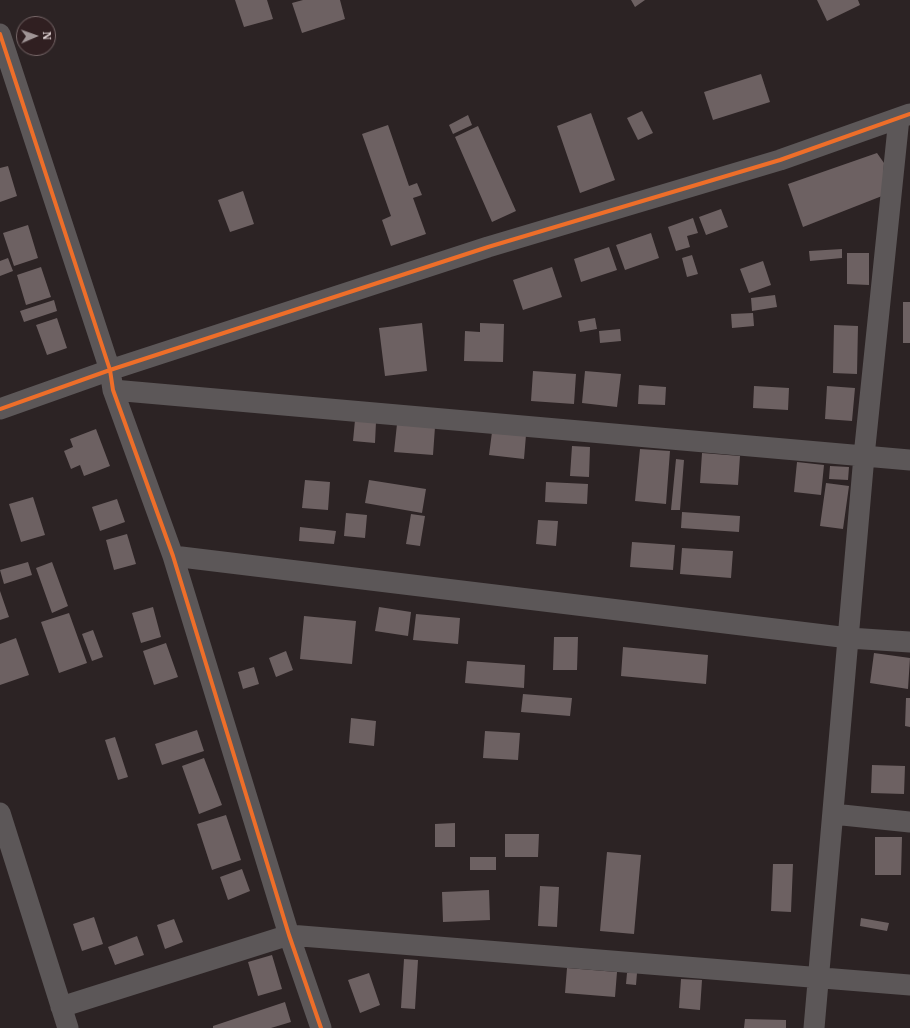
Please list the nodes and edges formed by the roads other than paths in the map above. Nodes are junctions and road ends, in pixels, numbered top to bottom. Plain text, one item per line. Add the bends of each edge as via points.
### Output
1 (0, 34) edge
2 (904, 116) edge
3 (112, 380) junction
4 (0, 409) edge
5 (864, 456) junction
6 (910, 460) edge
7 (173, 556) junction
8 (849, 638) junction
9 (910, 642) edge
10 (0, 813) edge
11 (833, 814) junction
12 (910, 822) edge
13 (289, 935) junction
14 (818, 977) junction
15 (910, 986) edge
16 (61, 1007) junction
17 (68, 1028) edge
18 (321, 1028) edge
19 (814, 1028) edge

1 - 3 street
2 - 3 street via 780,160 488,247
2 - 5 street
3 - 4 street
3 - 5 street
3 - 7 street
5 - 6 street
5 - 8 street
7 - 8 street
7 - 13 street
8 - 9 street
8 - 11 street
10 - 16 street
11 - 12 street
11 - 14 street
13 - 14 street
13 - 16 street
13 - 18 street
14 - 15 street
14 - 19 street
16 - 17 street

